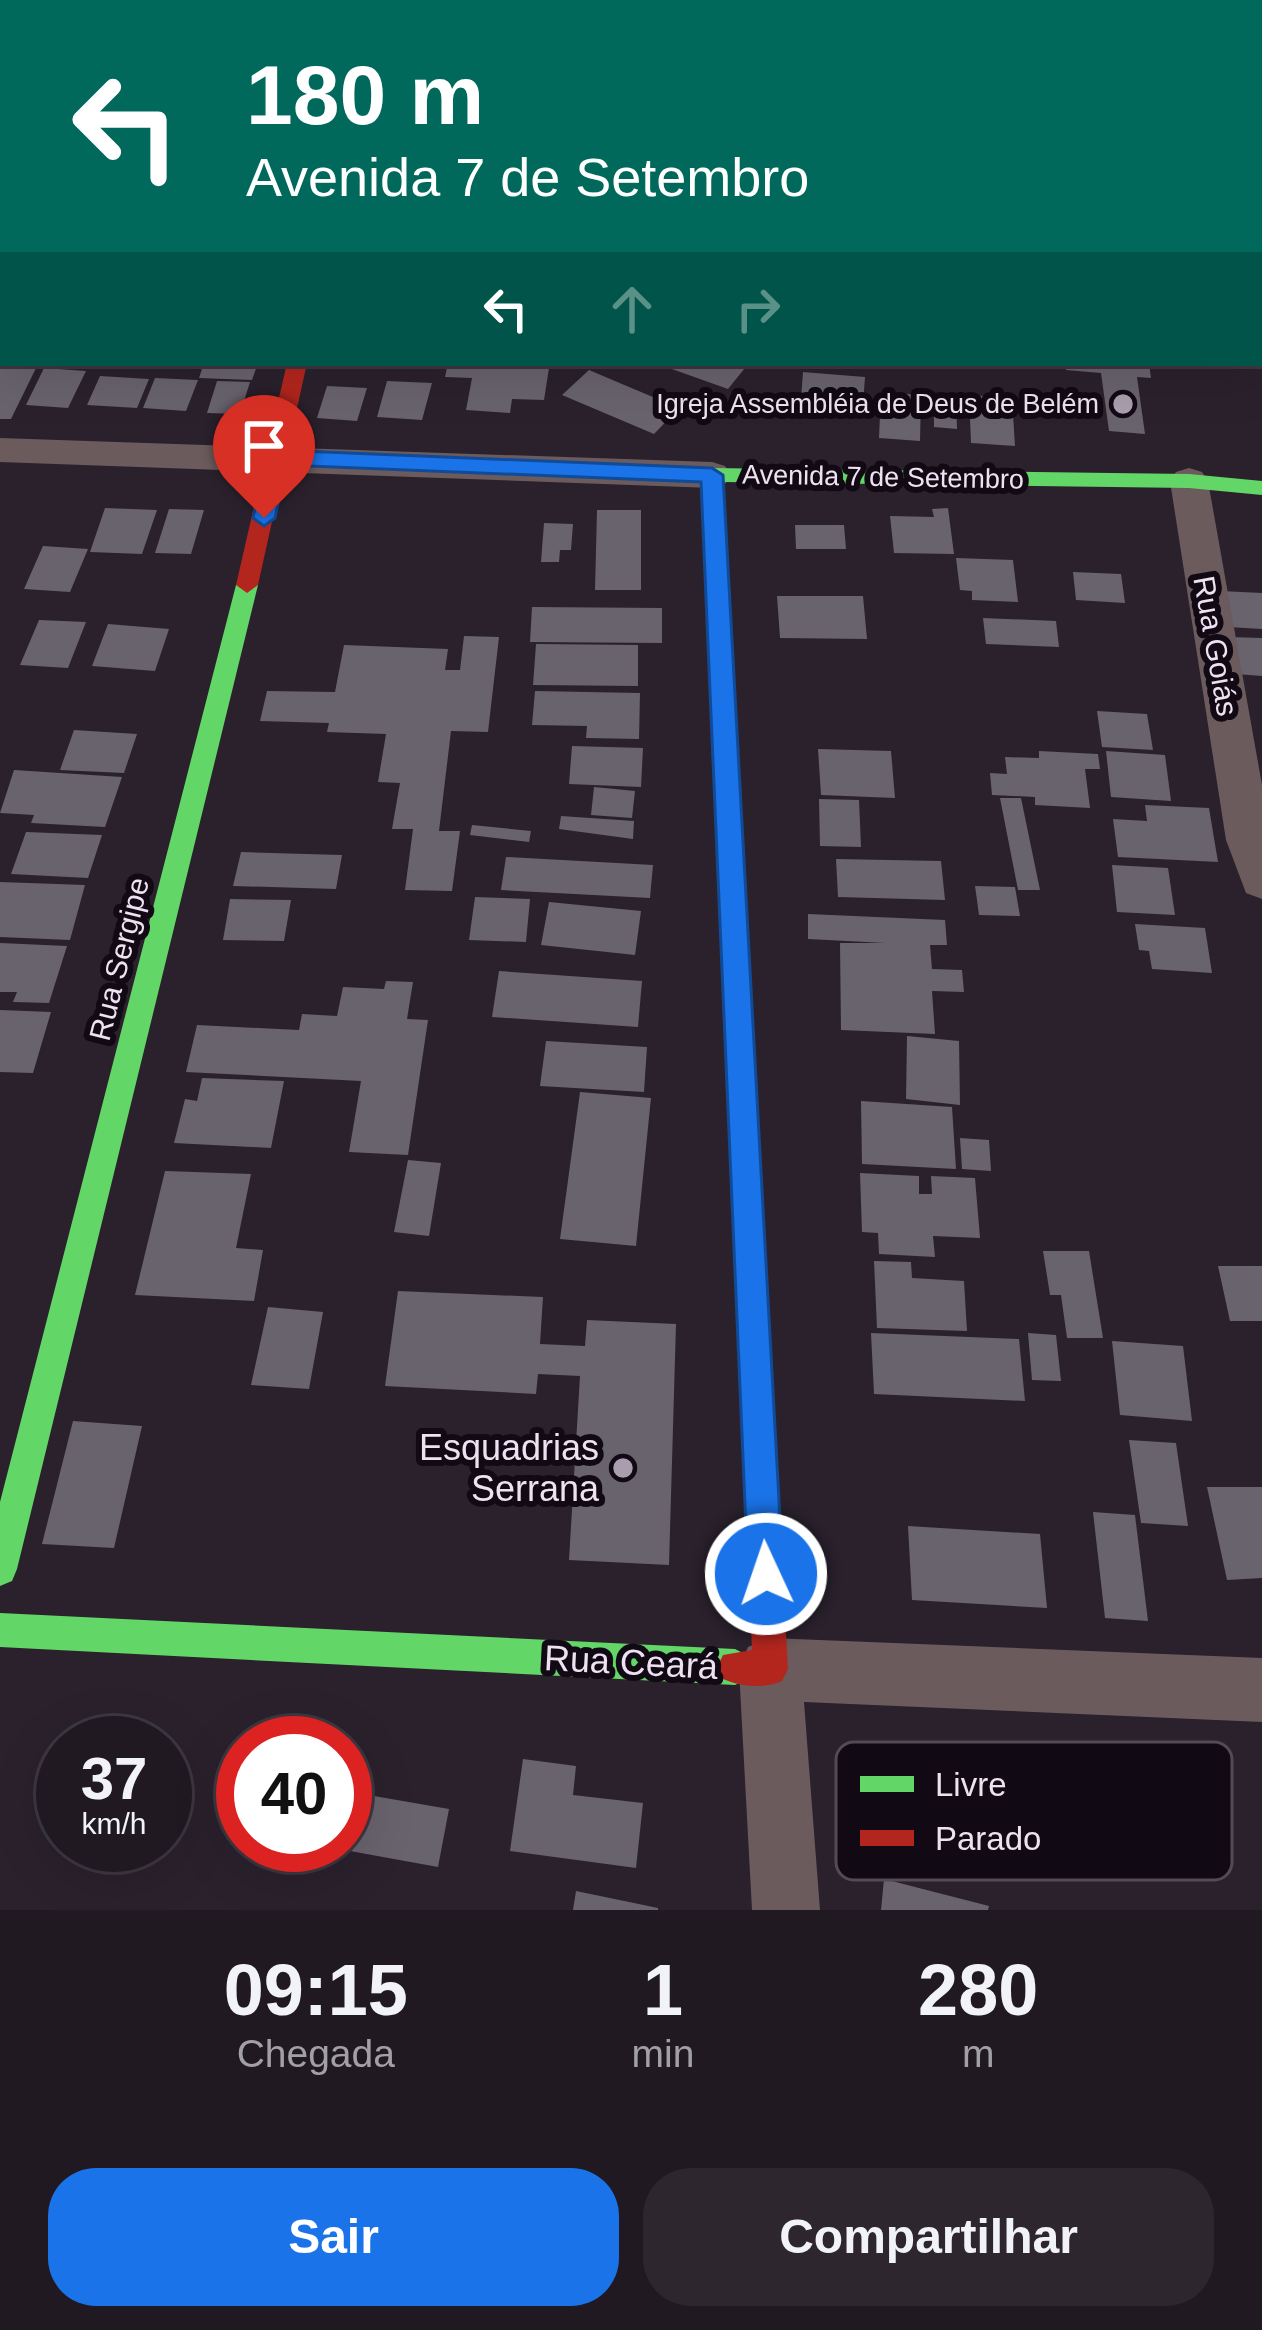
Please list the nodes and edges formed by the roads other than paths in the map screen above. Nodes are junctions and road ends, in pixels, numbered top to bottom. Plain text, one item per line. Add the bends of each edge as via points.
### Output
1 (296, 366) edge
2 (0, 450) edge
3 (277, 457) junction
4 (712, 475) junction
5 (1189, 481) junction
6 (1262, 488) edge
7 (1262, 880) edge
8 (0, 1569) edge
9 (0, 1630) edge
10 (770, 1670) junction
11 (1262, 1690) edge
12 (786, 1910) edge

1 - 3 street, Rua Sergipe
2 - 3 street, Avenida 7 de Setembro
3 - 4 street, Avenida 7 de Setembro
3 - 8 street, Rua Sergipe
4 - 5 street, Avenida 7 de Setembro
4 - 10 street
5 - 6 street, Avenida 7 de Setembro
5 - 7 street, Rua Goiás
9 - 10 street, Rua Ceará
10 - 11 street, Rua Ceará
10 - 12 street

